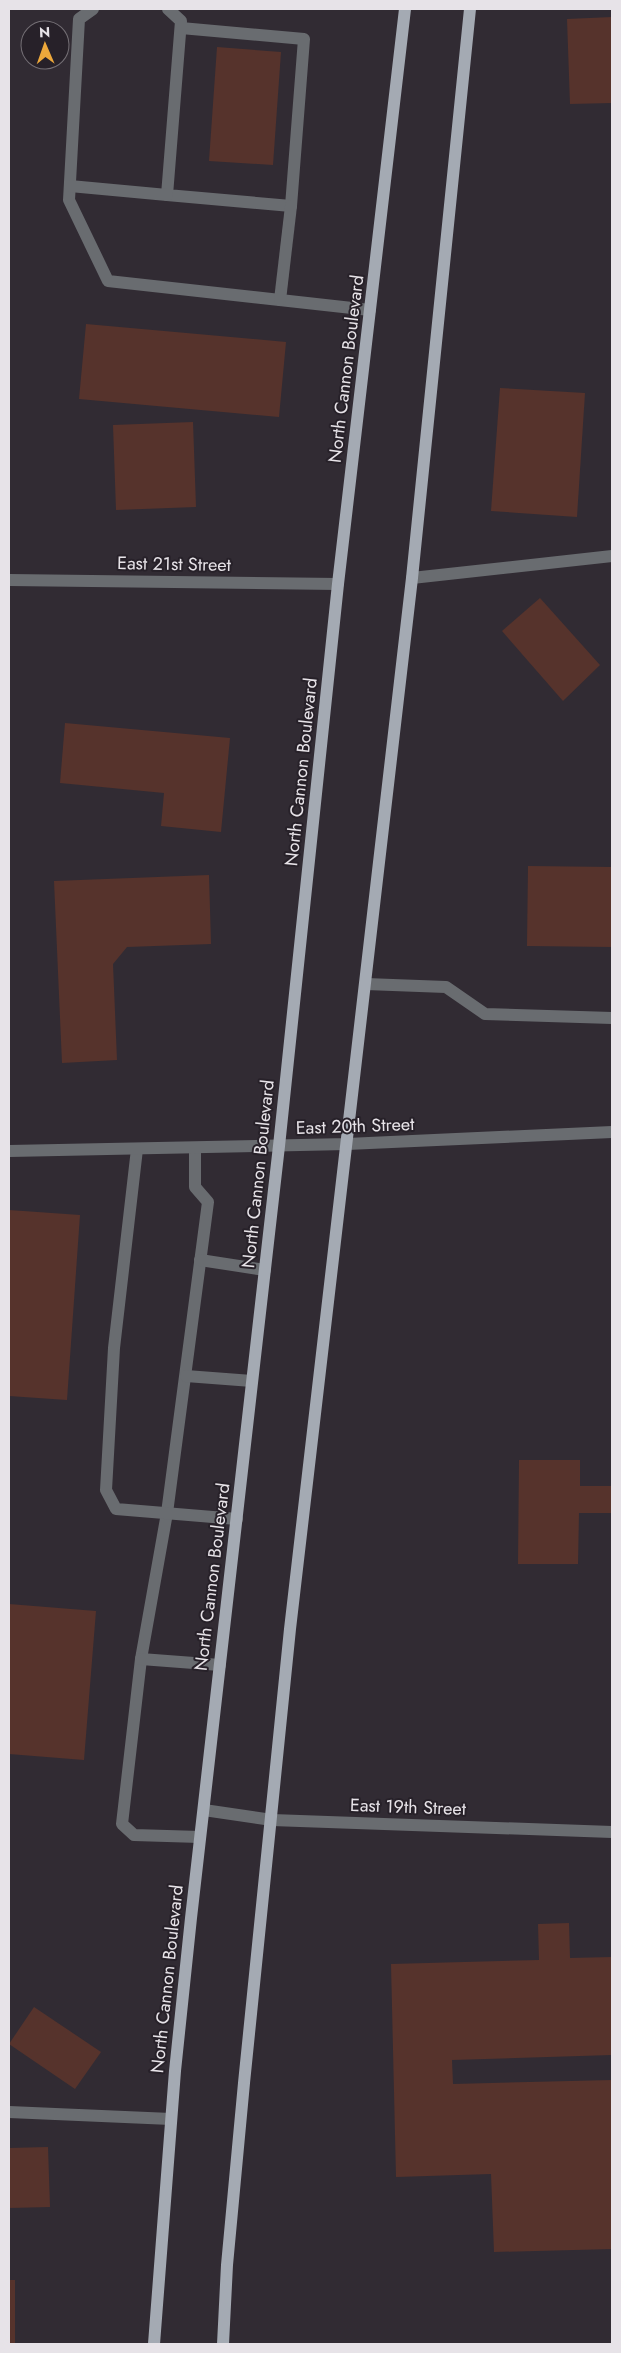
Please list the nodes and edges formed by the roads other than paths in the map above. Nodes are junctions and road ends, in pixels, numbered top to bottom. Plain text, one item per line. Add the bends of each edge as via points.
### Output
1 (93, 9) edge
2 (168, 9) edge
3 (406, 9) edge
4 (470, 9) edge
5 (181, 28) junction
6 (70, 186) junction
7 (167, 195) junction
8 (291, 206) junction
9 (280, 300) junction
10 (370, 310) junction
11 (612, 556) edge
12 (412, 578) junction
13 (9, 580) edge
14 (338, 584) junction
15 (366, 984) junction
16 (612, 1018) edge
17 (612, 1132) edge
18 (347, 1144) junction
19 (280, 1146) junction
20 (195, 1148) junction
21 (137, 1149) junction
22 (9, 1151) edge
23 (200, 1260) junction
24 (265, 1270) junction
25 (186, 1376) junction
26 (252, 1381) junction
27 (167, 1513) junction
28 (237, 1519) junction
29 (141, 1659) junction
30 (220, 1665) junction
31 (204, 1810) junction
32 (272, 1820) junction
33 (612, 1832) edge
34 (200, 1837) junction
35 (9, 2112) edge
36 (171, 2119) junction
37 (154, 2344) edge
38 (223, 2344) edge

1 - 6 street via 78,19
2 - 5 street via 182,21
3 - 10 main road, North Cannon Boulevard
4 - 12 main road
5 - 7 street
5 - 8 street via 304,39
6 - 7 street
6 - 9 street via 69,200 108,281
7 - 8 street
8 - 9 street
9 - 10 street
10 - 14 main road, North Cannon Boulevard
11 - 12 street
12 - 15 main road
13 - 14 street, East 21st Street
14 - 19 main road, North Cannon Boulevard
15 - 16 street via 446,987 484,1014
15 - 18 main road
17 - 18 street, East 20th Street
18 - 19 street, East 20th Street
18 - 32 main road via 290,1629
19 - 20 street, East 20th Street
19 - 24 main road, North Cannon Boulevard
20 - 21 street, East 20th Street
20 - 23 street via 194,1187 208,1202
21 - 22 street, East 20th Street
21 - 27 street via 114,1348 106,1490 116,1509
23 - 24 street
23 - 25 street
24 - 26 main road, North Cannon Boulevard
25 - 26 street
25 - 27 street
26 - 28 main road, North Cannon Boulevard
27 - 28 street
27 - 29 street
28 - 30 main road, North Cannon Boulevard
29 - 30 street
29 - 34 street via 122,1824 134,1834
30 - 31 main road, North Cannon Boulevard
31 - 32 street, East 19th Street
31 - 34 main road, North Cannon Boulevard
32 - 33 street, East 19th Street
32 - 38 main road via 242,2103
34 - 36 main road, North Cannon Boulevard
35 - 36 street
36 - 37 main road, North Cannon Boulevard

